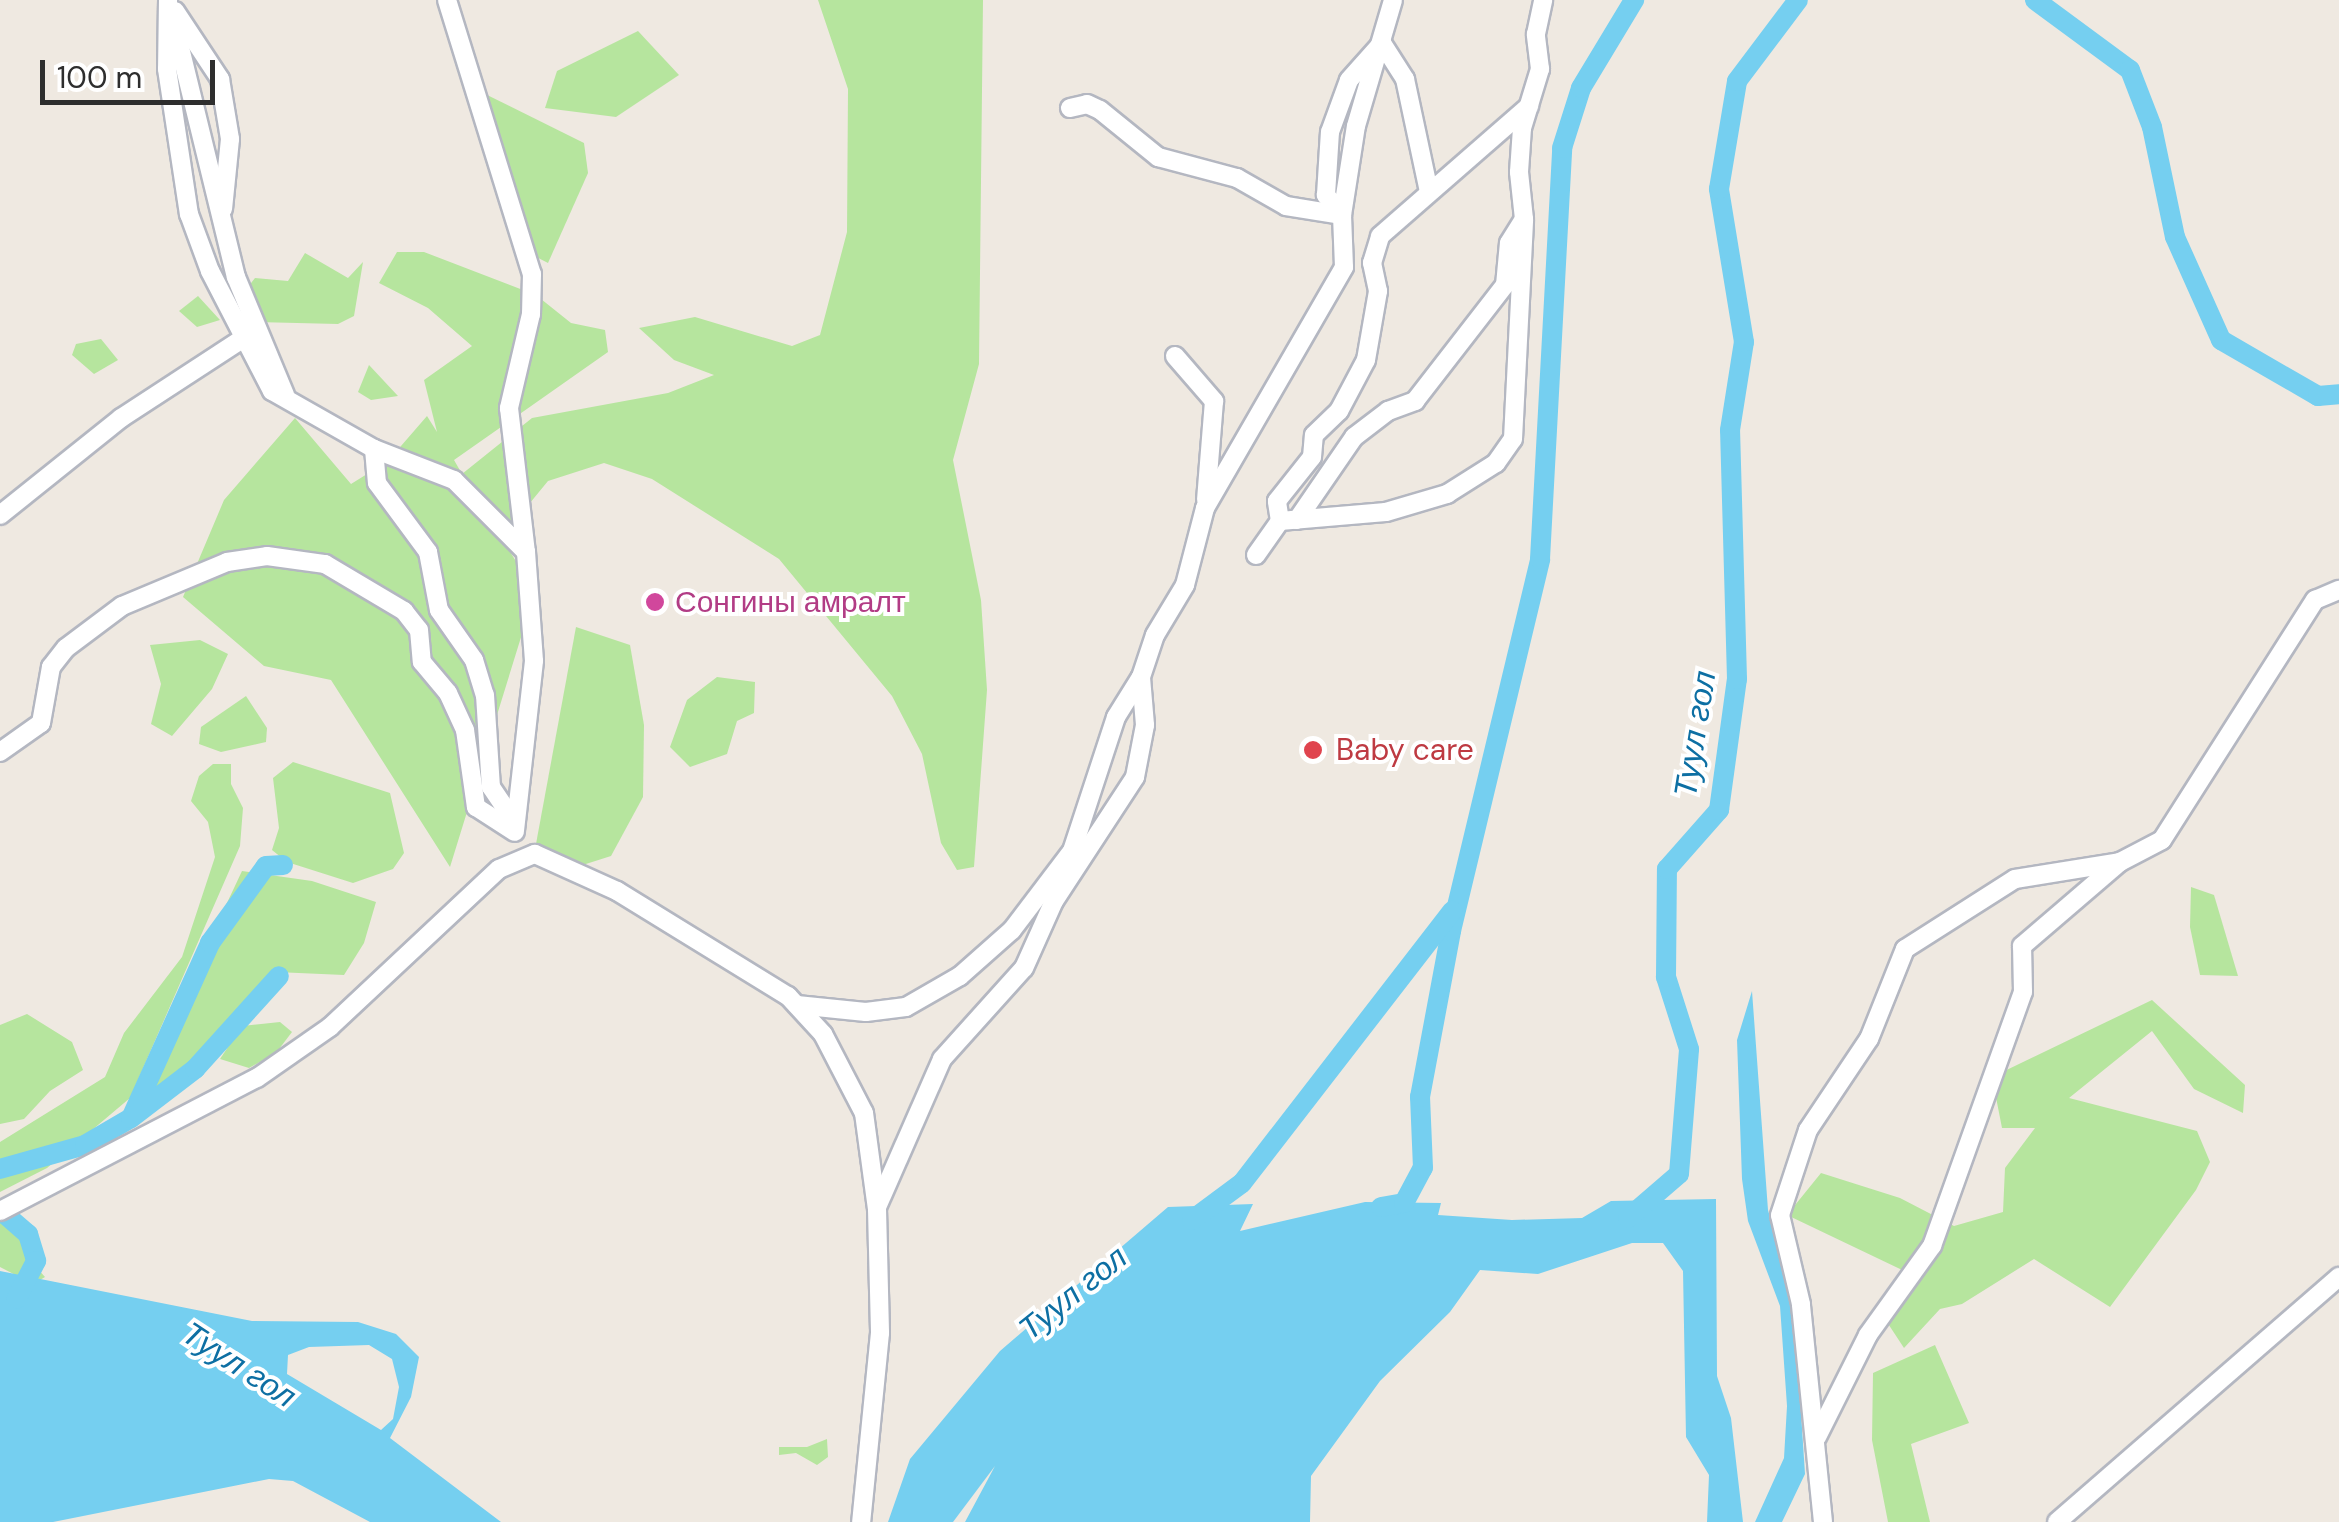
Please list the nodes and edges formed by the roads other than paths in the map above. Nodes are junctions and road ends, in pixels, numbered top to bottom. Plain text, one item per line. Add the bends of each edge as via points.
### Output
1 (447, 0) edge
2 (1392, 0) edge
3 (1543, 0) edge
4 (168, 1) edge
5 (1382, 43) junction
6 (1529, 106) junction
7 (1070, 108) dead end
8 (1429, 192) junction
9 (222, 215) junction
10 (1342, 215) junction
11 (1524, 219) junction
12 (242, 339) junction
13 (1174, 356) dead end
14 (290, 405) junction
15 (374, 450) junction
16 (1205, 508) junction
17 (0, 515) edge
18 (1288, 520) junction
19 (526, 552) junction
20 (1256, 555) dead end
21 (2339, 590) edge
22 (1141, 677) junction
23 (0, 752) edge
24 (515, 827) junction
25 (523, 854) junction
26 (2120, 862) junction
27 (797, 1006) junction
28 (0, 1210) edge
29 (876, 1210) junction
30 (2339, 1277) edge
31 (1816, 1438) junction
32 (862, 1522) edge
33 (1823, 1522) edge
34 (2056, 1522) edge

1 - 19 street via 532,274 531,314 510,408
2 - 5 street
3 - 6 street via 1536,34 1540,69
4 - 9 street
4 - 9 street via 220,79 230,139
4 - 12 street via 168,69 190,214
5 - 8 street via 1405,79
5 - 10 street via 1356,126
6 - 8 street
6 - 11 street via 1518,172
7 - 10 street via 1086,104 1100,110 1158,157 1236,178 1286,206
8 - 18 street via 1380,236 1366,360 1339,410 1314,435 1312,457 1277,500
9 - 14 street via 236,277
10 - 16 street via 1344,267
11 - 18 street via 1508,243 1505,286 1415,402 1388,411 1354,438
11 - 18 street via 1517,409 1513,439 1496,463 1447,494 1386,512
12 - 14 street via 272,391
12 - 17 street via 121,418
13 - 16 street via 1214,401
14 - 15 street
15 - 19 street via 454,480
15 - 24 street via 378,483 428,552 438,610 474,660 485,695 491,787
16 - 22 street via 1185,585 1155,634
18 - 20 street
19 - 24 street via 534,661
21 - 26 street via 2315,600 2162,840
22 - 27 street via 1116,717 1072,850 1012,930 960,976 906,1006 866,1012
22 - 29 street via 1146,725 1135,777 1054,901 1024,968 942,1059
23 - 24 street via 41,722 52,667 66,648 122,606 228,562 267,556 325,564 404,611 419,630 422,662 465,730 476,807
24 - 25 street
25 - 27 street via 617,891 754,970
25 - 28 street via 498,869 330,1027 257,1078
26 - 31 street via 2022,946 2023,992 1932,1246 1868,1336
26 - 31 street via 2015,879 1905,949 1869,1038 1808,1130 1780,1215 1801,1304
27 - 29 street via 823,1034 864,1114
29 - 32 street via 880,1332
30 - 34 street
31 - 33 street

